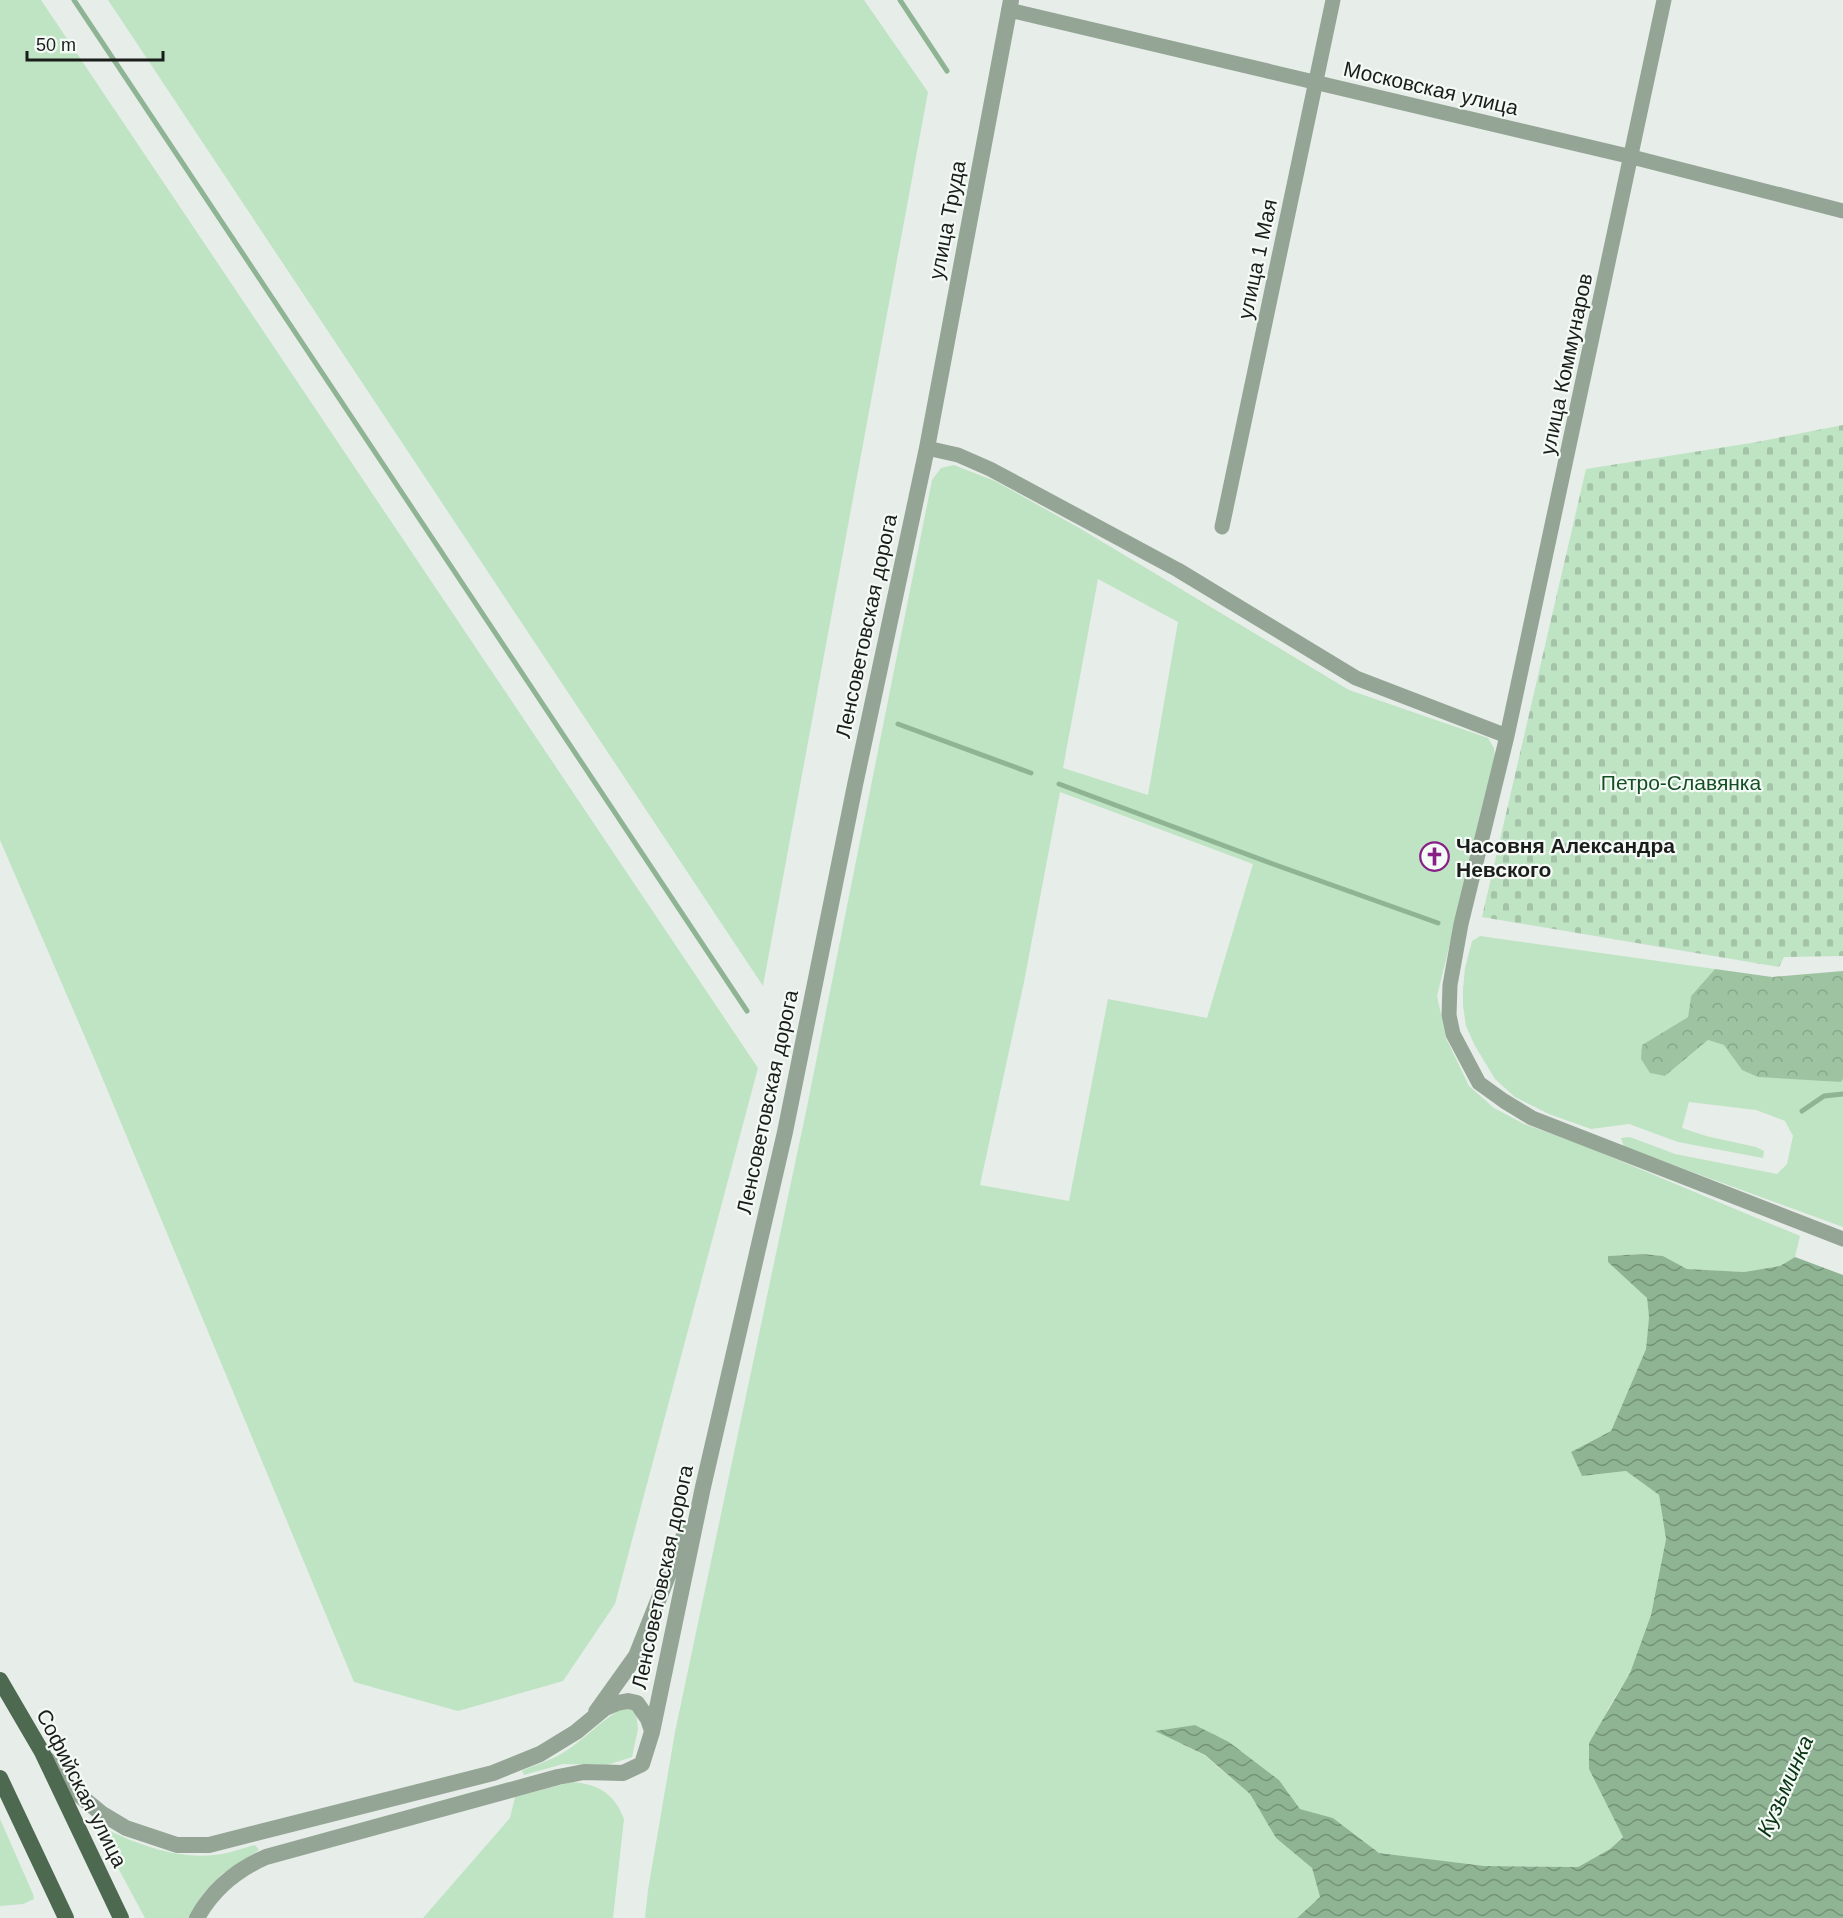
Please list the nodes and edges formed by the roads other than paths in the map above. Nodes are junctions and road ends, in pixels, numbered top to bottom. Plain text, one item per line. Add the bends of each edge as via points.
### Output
1 (1333, 0) edge
2 (1664, 0) edge
3 (1010, 5) edge
4 (1316, 83) junction
5 (1632, 157) junction
6 (1843, 211) edge
7 (927, 448) junction
8 (1222, 527) dead end
9 (1507, 736) junction
10 (1843, 1239) edge
11 (703, 1487) junction
12 (0, 1680) edge
13 (590, 1720) junction
14 (652, 1732) junction
15 (42, 1752) junction
16 (0, 1778) edge
17 (66, 1918) edge
18 (121, 1918) edge
19 (197, 1918) edge

1 - 4 street, улица 1 Мая
2 - 5 street, улица Коммунаров
3 - 4 street, Московская улица
3 - 7 street, улица Труда
4 - 5 street, Московская улица
4 - 8 street, улица 1 Мая
5 - 6 street, Московская улица
5 - 9 street, улица Коммунаров
7 - 9 street via 958,455 990,469 1178,570 1356,678
7 - 11 street, Ленсоветовская дорога via 785,1132
9 - 10 street, улица Коммунаров via 1450,985 1453,1034 1479,1083 1532,1118
11 - 13 street via 636,1656
11 - 14 street, Ленсоветовская дорога
12 - 15 main road, Софийская улица
13 - 14 street via 605,1708 628,1701 643,1710
13 - 15 street via 540,1754 493,1773 209,1845 177,1845 126,1828 79,1795
14 - 19 street, Ленсоветовская дорога via 642,1764 623,1773 584,1772 558,1777 248,1864 216,1891
15 - 18 main road, Софийская улица
16 - 17 main road

